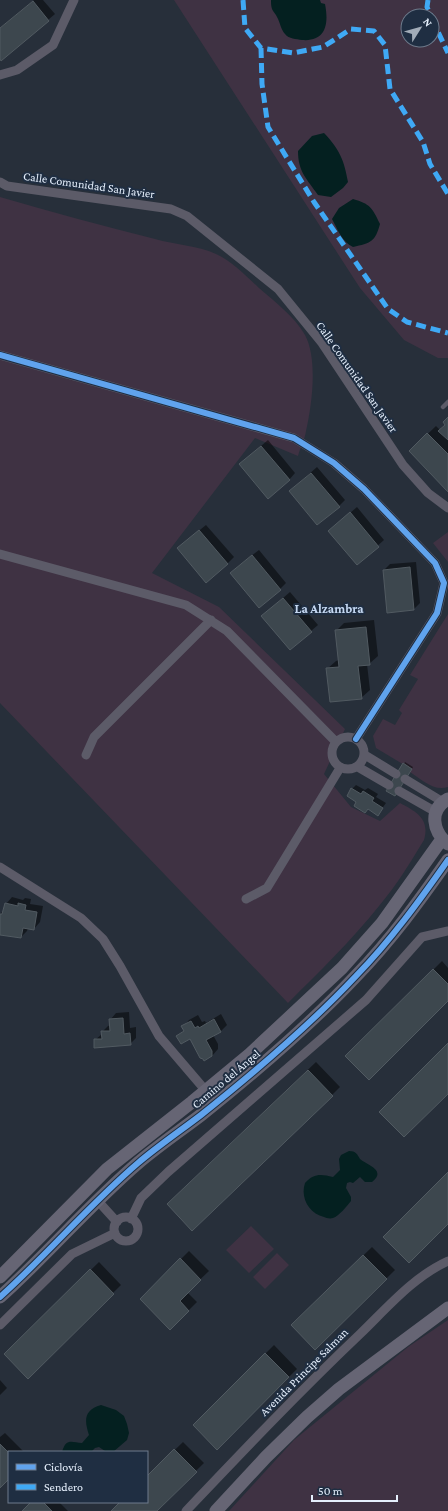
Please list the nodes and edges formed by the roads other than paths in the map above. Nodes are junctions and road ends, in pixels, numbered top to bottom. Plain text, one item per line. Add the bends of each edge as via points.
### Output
1 (74, 0) edge
2 (0, 75) edge
3 (0, 182) edge
4 (0, 356) edge
5 (448, 402) edge
6 (443, 407) dead end
7 (448, 508) edge
8 (0, 554) edge
9 (211, 620) junction
10 (356, 739) junction
11 (336, 742) junction
12 (86, 755) dead end
13 (365, 755) junction
14 (358, 767) junction
15 (340, 768) junction
16 (396, 774) dead end
17 (405, 779) dead end
18 (389, 785) dead end
19 (398, 791) dead end
20 (443, 804) edge
21 (445, 842) edge
22 (448, 860) edge
23 (0, 867) edge
24 (246, 898) dead end
25 (448, 931) edge
26 (206, 1091) junction
27 (97, 1200) junction
28 (131, 1219) junction
29 (117, 1222) junction
30 (115, 1233) junction
31 (448, 1261) edge
32 (0, 1277) edge
33 (0, 1297) edge
34 (448, 1308) edge
35 (0, 1326) edge
36 (186, 1511) edge
37 (216, 1511) edge

1 - 2 street via 53,45 17,70
3 - 7 street, Calle Comunidad San Javier via 7,186 171,208 187,216 278,289 322,343 403,464 428,493
4 - 10 street via 294,438 334,463 359,485 436,563 444,584 437,613
5 - 6 lane
8 - 9 street via 186,605
9 - 11 street via 227,631
9 - 12 street via 94,737
10 - 11 street via 346,737
10 - 13 street via 361,743
11 - 15 street via 332,751 333,761
13 - 14 street
13 - 16 street
14 - 15 street via 349,770
14 - 18 street
15 - 24 street via 268,888
17 - 20 street
19 - 20 street
20 - 21 street via 435,826
21 - 26 street, Camino del Ángel via 382,923 342,968 288,1020
22 - 27 street, Camino del Ángel via 410,914 357,976 273,1055
23 - 26 street via 81,918 103,939 159,1036
25 - 28 street via 422,937 366,1000 141,1198
26 - 32 street, Camino del Ángel via 107,1169
27 - 29 street
27 - 33 street, Camino del Ángel via 31,1269
28 - 29 street via 123,1218
28 - 30 street via 137,1228 134,1238 123,1241
29 - 30 street via 114,1227
30 - 35 street via 72,1254
31 - 36 street, Avenida Principe Salman via 412,1283 315,1377
34 - 37 street via 307,1416

